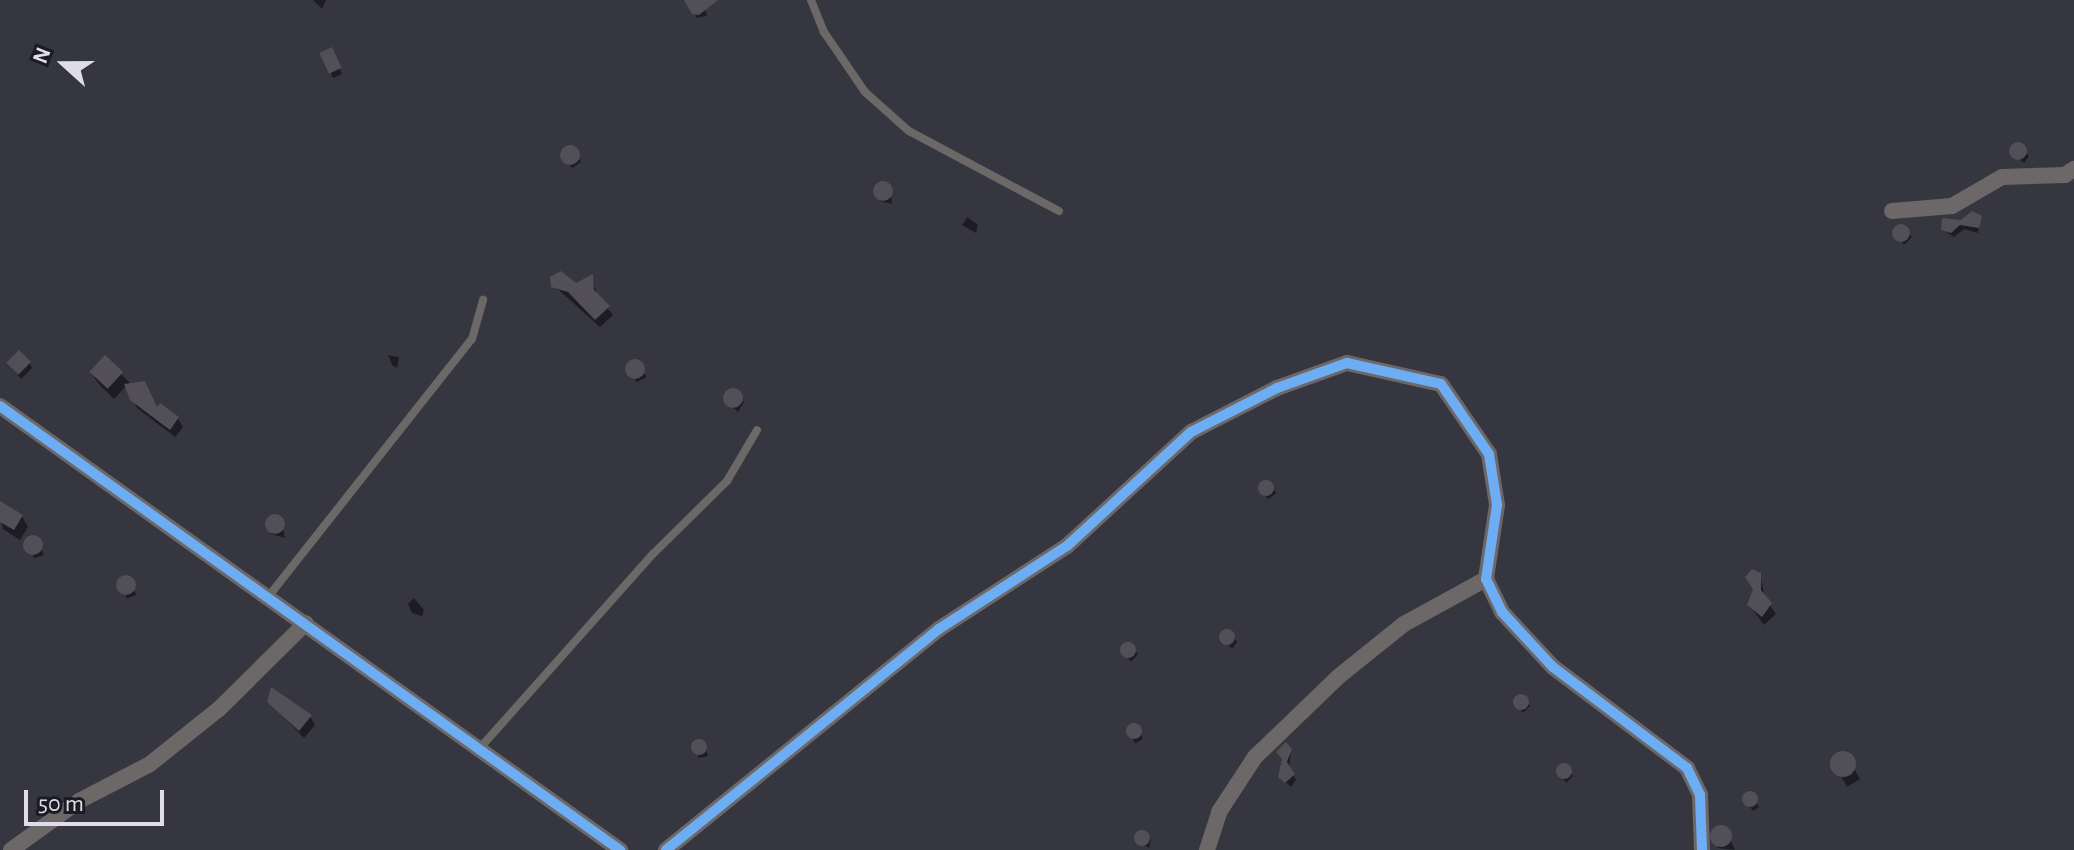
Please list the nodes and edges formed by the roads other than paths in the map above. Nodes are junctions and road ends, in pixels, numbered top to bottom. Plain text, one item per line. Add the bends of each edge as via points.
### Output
1 (811, 0) edge
2 (2074, 169) edge
3 (1059, 211) dead end
4 (1892, 211) dead end
5 (483, 300) dead end
6 (0, 406) edge
7 (757, 430) dead end
8 (1486, 579) junction
9 (268, 597) junction
10 (306, 623) junction
11 (480, 748) junction
12 (11, 850) edge
13 (620, 850) edge
14 (666, 850) edge
15 (1207, 850) edge
16 (1702, 850) edge

1 - 3 lane via 824,32 865,92 909,131
2 - 4 street via 2065,175 2002,177 1952,206
5 - 9 lane via 472,339
6 - 9 street
7 - 11 lane via 727,481 654,553
8 - 14 street via 1497,505 1489,454 1441,384 1347,363 1277,388 1191,432 1067,546 939,629
8 - 15 street via 1404,624 1338,677 1265,747 1219,812
8 - 16 street via 1502,612 1553,667 1687,768 1700,795
9 - 10 street
10 - 11 street
10 - 12 street via 219,709 150,764 79,801
11 - 13 street

